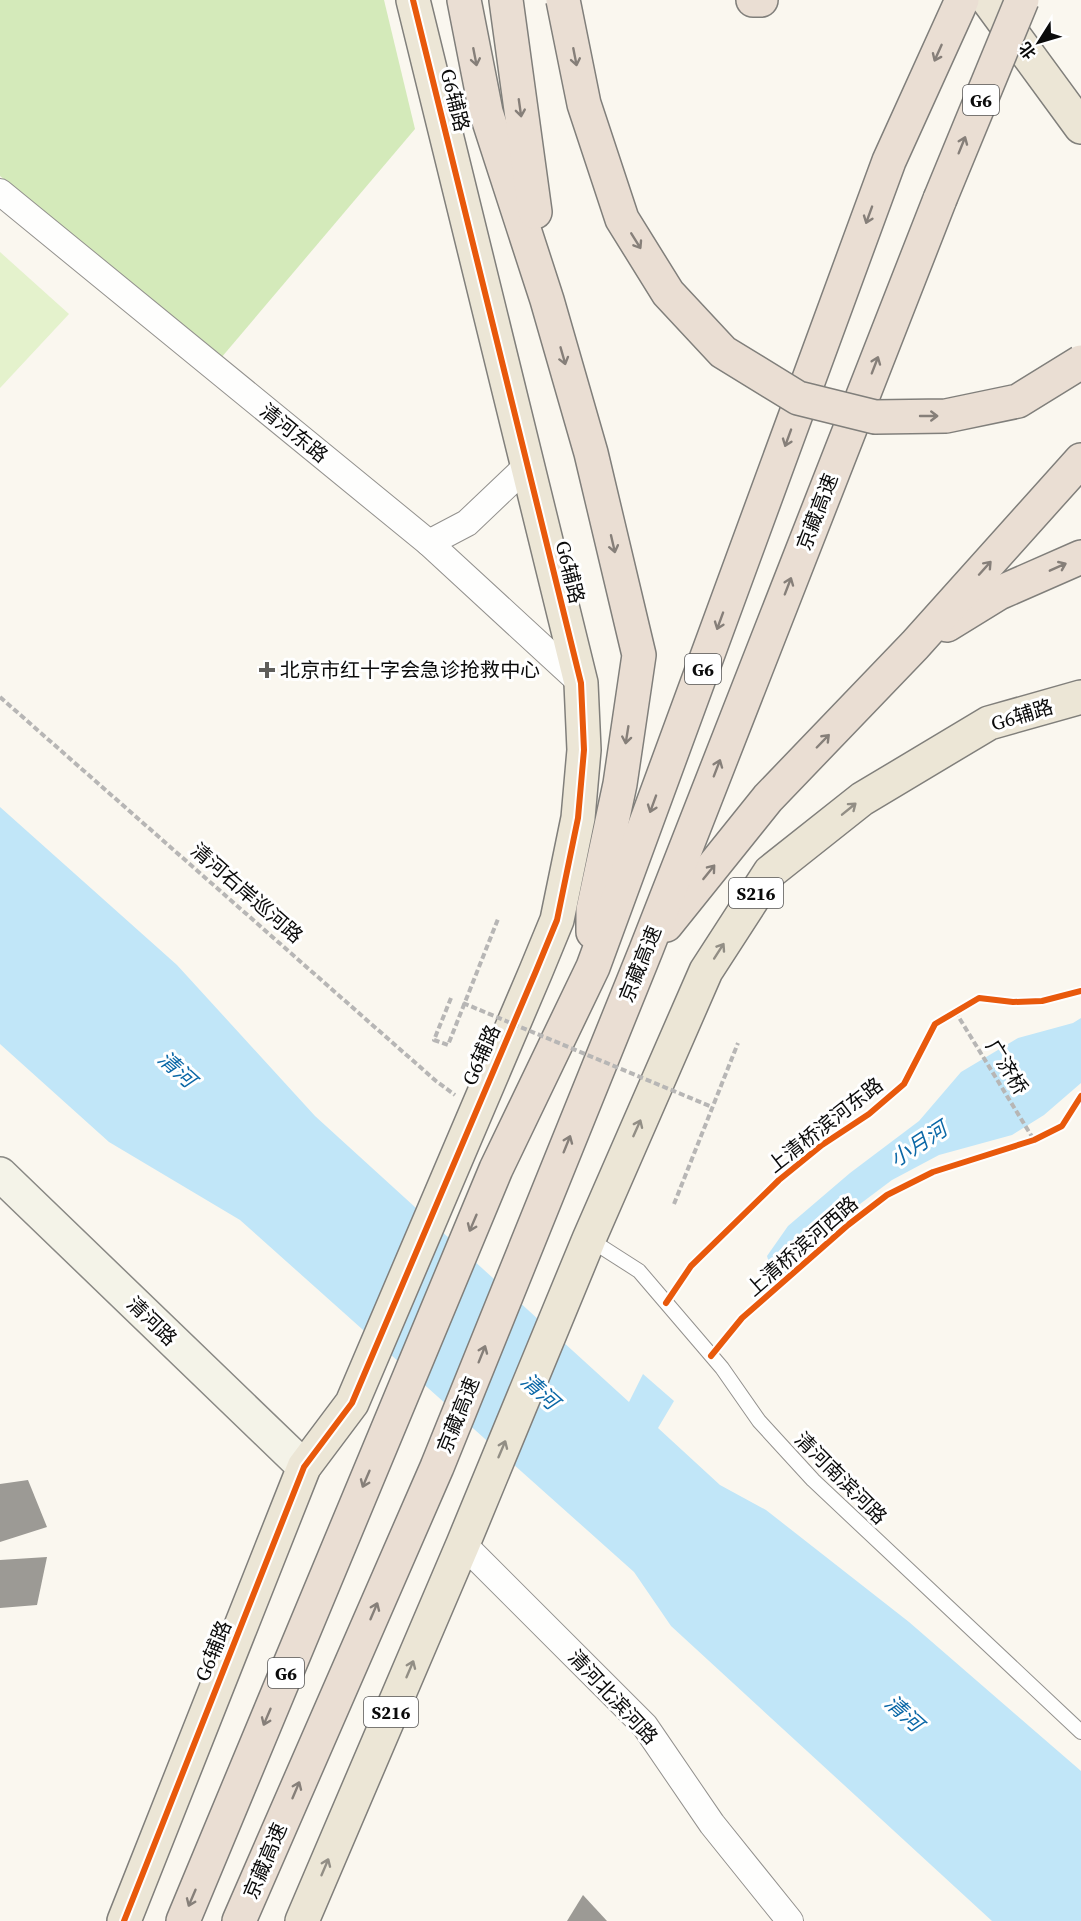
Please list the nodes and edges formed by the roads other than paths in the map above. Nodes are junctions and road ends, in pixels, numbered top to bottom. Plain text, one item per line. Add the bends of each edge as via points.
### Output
1 (413, 0) edge
2 (464, 0) edge
3 (506, 0) edge
4 (563, 0) edge
5 (753, 0) edge
6 (761, 0) edge
7 (962, 0) edge
8 (988, 0) edge
9 (1022, 0) edge
10 (1081, 127) edge
11 (0, 192) edge
12 (547, 300) junction
13 (1081, 362) edge
14 (1081, 460) edge
15 (527, 466) junction
16 (429, 543) junction
17 (1081, 557) edge
18 (915, 645) junction
19 (581, 683) junction
20 (1081, 697) edge
21 (646, 950) junction
22 (593, 967) junction
23 (0, 1174) edge
24 (589, 1239) junction
25 (304, 1467) junction
26 (463, 1544) junction
27 (1081, 1732) edge
28 (124, 1921) edge
29 (183, 1921) edge
30 (239, 1921) edge
31 (302, 1921) edge
32 (790, 1921) edge

1 - 15 main road, G6辅路
2 -> 12 highway via 486,112
3 -> 12 highway
4 -> 13 highway, bridge via 584,104 622,219 668,293 723,352 798,398 875,417 946,416 1018,401
5 - 6 highway
7 -> 22 highway, G6 via 889,160
8 - 10 main road
21 -> 9 highway, 京藏高速 / G6, bridge via 940,199
11 - 16 street, 清河东路
12 -> 22 highway via 591,453 639,655 620,784 593,910
18 -> 14 highway
15 - 16 street via 467,523
15 - 19 main road, G6辅路
16 - 19 street, 清河东路
18 -> 17 highway via 999,593
21 -> 18 highway via 768,798
19 - 25 main road, G6辅路 via 584,750 578,818 556,920 352,1403
24 -> 20 main road, G6辅路 / S216 via 706,971 770,872 862,799 989,723
30 -> 21 highway, 京藏高速 / G6 via 436,1467
22 -> 29 highway, G6 via 496,1169
23 - 25 street, 清河路
26 -> 24 main road, G6辅路 / S216
24 - 27 lane, 清河南滨河路 via 639,1270 722,1368 759,1421 813,1480
25 - 28 main road, G6辅路
31 -> 26 main road, S216
26 - 32 street, 清河北滨河路 via 645,1726 712,1824

